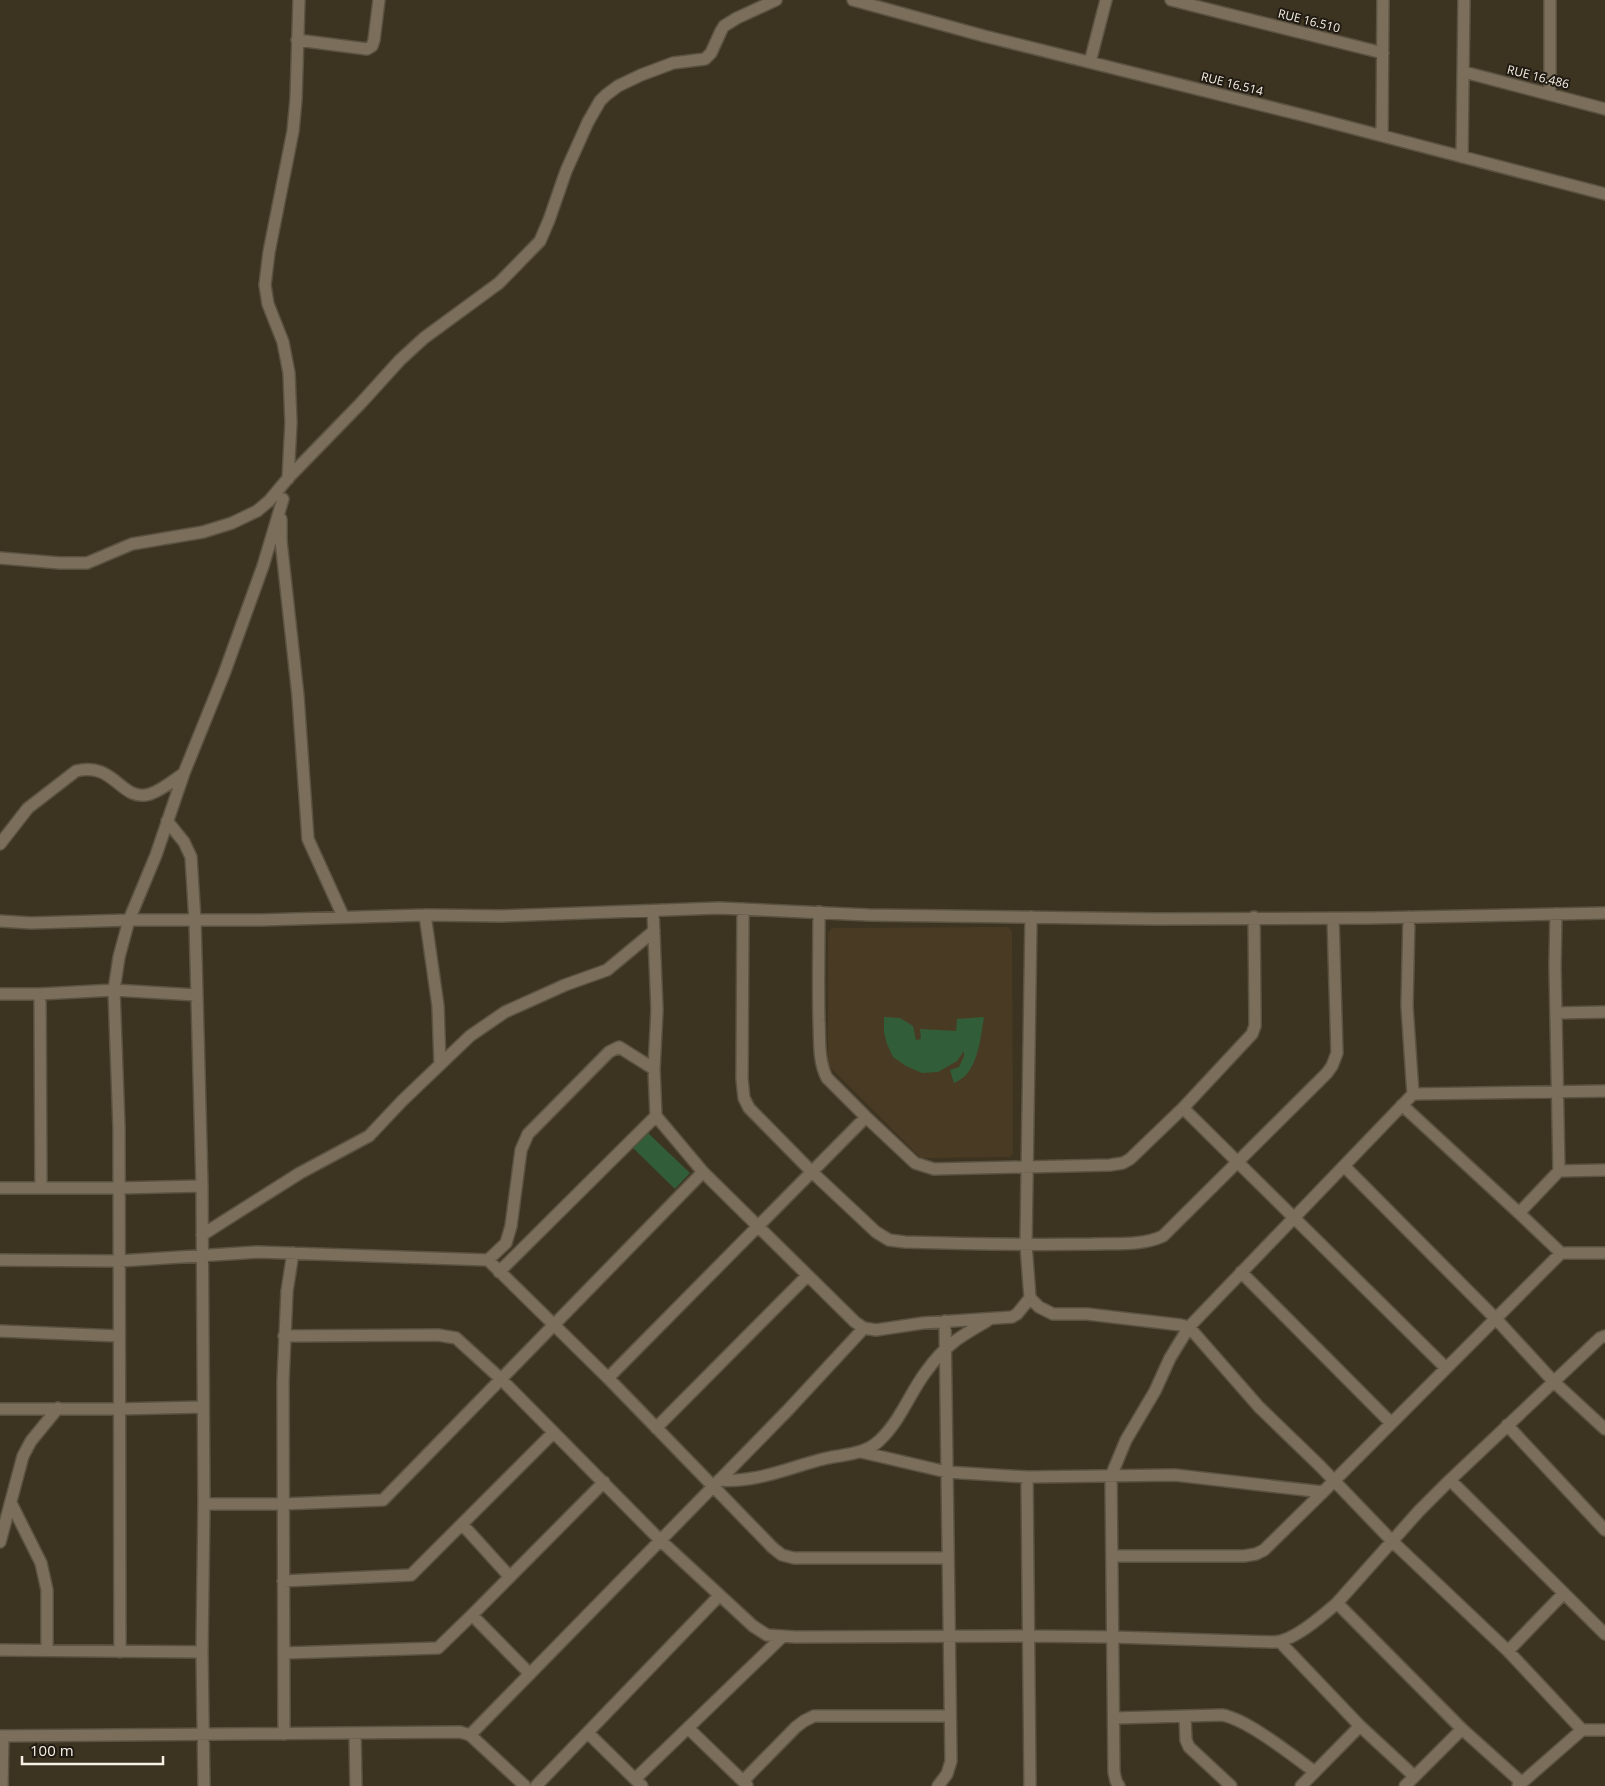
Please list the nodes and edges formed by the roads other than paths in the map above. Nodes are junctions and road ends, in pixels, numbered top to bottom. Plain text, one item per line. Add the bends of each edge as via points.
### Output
1 (299, 0) edge
2 (379, 0) edge
3 (776, 0) edge
4 (853, 0) edge
5 (1106, 0) edge
6 (1171, 0) edge
7 (1383, 0) edge
8 (1464, 0) edge
9 (1550, 0) edge
10 (876, 3) edge
11 (297, 40) junction
12 (1383, 53) junction
13 (1090, 62) junction
14 (1464, 72) junction
15 (1550, 94) junction
16 (1605, 108) edge
17 (1382, 135) junction
18 (1462, 157) junction
19 (1605, 194) edge
20 (288, 477) junction
21 (283, 499) junction
22 (0, 558) edge
23 (184, 774) junction
24 (167, 821) junction
25 (0, 844) edge
26 (743, 909) junction
27 (654, 911) junction
28 (819, 912) junction
29 (1605, 913) edge
30 (1556, 914) junction
31 (425, 915) junction
32 (343, 916) junction
33 (1031, 917) junction
34 (1254, 917) junction
35 (1409, 917) junction
36 (1333, 918) junction
37 (129, 920) junction
38 (0, 921) edge
39 (195, 921) junction
40 (654, 931) junction
41 (114, 990) junction
42 (0, 994) edge
43 (40, 994) junction
44 (196, 995) junction
45 (1605, 1012) edge
46 (1556, 1013) junction
47 (440, 1064) junction
48 (654, 1069) junction
49 (1557, 1091) junction
50 (1605, 1091) edge
51 (1413, 1094) junction
52 (1402, 1105) junction
53 (1183, 1108) junction
54 (656, 1116) junction
55 (866, 1117) junction
56 (1238, 1160) junction
57 (1344, 1166) junction
58 (1027, 1167) junction
59 (1605, 1170) edge
60 (1559, 1171) junction
61 (704, 1172) junction
62 (812, 1172) junction
63 (202, 1186) junction
64 (0, 1188) edge
65 (41, 1188) junction
66 (119, 1188) junction
67 (1520, 1213) junction
68 (1294, 1218) junction
69 (758, 1226) junction
70 (202, 1235) junction
71 (1026, 1245) junction
72 (1605, 1252) edge
73 (293, 1253) junction
74 (1561, 1253) junction
75 (202, 1256) junction
76 (0, 1260) edge
77 (488, 1260) junction
78 (119, 1261) junction
79 (499, 1272) junction
80 (1241, 1272) junction
81 (807, 1276) junction
82 (1030, 1298) junction
83 (1496, 1319) junction
84 (990, 1320) junction
85 (945, 1321) junction
86 (554, 1327) junction
87 (1189, 1327) junction
88 (864, 1328) junction
89 (0, 1331) edge
90 (119, 1336) junction
91 (284, 1336) junction
92 (1605, 1336) edge
93 (945, 1348) junction
94 (1446, 1368) junction
95 (608, 1378) junction
96 (501, 1379) junction
97 (1554, 1382) junction
98 (202, 1407) junction
99 (58, 1408) junction
100 (0, 1409) edge
101 (119, 1409) junction
102 (1391, 1423) junction
103 (1507, 1426) junction
104 (656, 1428) junction
105 (1605, 1429) edge
106 (553, 1433) junction
107 (861, 1452) junction
108 (948, 1472) junction
109 (1111, 1476) junction
110 (1027, 1477) junction
111 (1334, 1480) junction
112 (1450, 1480) junction
113 (604, 1482) junction
114 (716, 1483) junction
115 (1323, 1492) junction
116 (11, 1504) junction
117 (204, 1504) junction
118 (283, 1504) junction
119 (462, 1524) junction
120 (1605, 1530) edge
121 (660, 1540) junction
122 (0, 1542) edge
123 (1393, 1542) junction
124 (1112, 1556) junction
125 (948, 1558) junction
126 (510, 1577) junction
127 (283, 1581) junction
128 (1564, 1593) junction
129 (719, 1596) junction
130 (1338, 1603) junction
131 (472, 1615) junction
132 (1605, 1634) edge
133 (948, 1636) junction
134 (1029, 1636) junction
135 (1113, 1636) junction
136 (782, 1637) junction
137 (1280, 1642) junction
138 (0, 1650) edge
139 (47, 1650) junction
140 (120, 1652) junction
141 (202, 1652) junction
142 (1508, 1652) junction
143 (284, 1653) junction
144 (530, 1674) junction
145 (950, 1716) junction
146 (1185, 1717) junction
147 (1115, 1718) junction
148 (1360, 1726) junction
149 (689, 1729) junction
150 (1462, 1729) junction
151 (1582, 1730) junction
152 (1605, 1730) edge
153 (355, 1733) junction
154 (588, 1733) junction
155 (284, 1734) junction
156 (470, 1734) junction
157 (203, 1735) junction
158 (1, 1736) edge
159 (1316, 1772) junction
160 (1414, 1776) junction
161 (639, 1783) edge
162 (746, 1783) edge
163 (1520, 1784) edge
164 (2, 1786) edge
165 (204, 1786) edge
166 (356, 1786) edge
167 (524, 1786) edge
168 (536, 1786) edge
169 (938, 1786) edge
170 (1030, 1786) edge
171 (1119, 1786) edge
172 (1231, 1786) edge
173 (1301, 1786) edge
174 (1404, 1786) edge

1 - 11 street
2 - 11 street via 374,40 367,49
3 - 20 street via 724,26 705,59 648,72 606,95 588,122 540,241 499,282 400,360
4 - 10 street, RUE 16.514
5 - 13 street
6 - 12 street, RUE 16.510
7 - 12 street
8 - 14 street
9 - 15 street
10 - 13 street, RUE 16.514 via 984,36
11 - 20 street via 293,131 269,252 266,285 268,304 288,358 291,423
12 - 17 street
13 - 17 street, RUE 16.514
14 - 15 street, RUE 16.486
14 - 18 street
15 - 16 street, RUE 16.486
17 - 18 street, RUE 16.514
18 - 19 street, RUE 16.514
20 - 21 street
20 - 22 street via 257,511 203,532 132,544 87,563
21 - 23 street via 260,575
21 - 32 street via 281,541 299,706 308,839
23 - 24 street
23 - 25 street via 148,795 132,794 108,774 96,769 76,771 28,808
24 - 37 street
24 - 39 street via 191,857
26 - 27 street
26 - 28 street
26 - 62 street via 744,1098 749,1108
27 - 31 street
27 - 40 street
28 - 33 street
28 - 55 street via 818,1000 822,1065 827,1078
29 - 30 street
30 - 35 street
30 - 46 street
31 - 32 street
31 - 47 street via 438,1006
32 - 39 street
33 - 34 street
33 - 58 street
34 - 36 street
34 - 53 street via 1254,1030
35 - 36 street
35 - 51 street via 1407,1006
36 - 56 street via 1337,1053 1332,1066
37 - 38 street
37 - 39 street
37 - 41 street
39 - 44 street
40 - 47 street via 607,970 505,1012 470,1036
40 - 48 street via 657,1010
41 - 43 street
41 - 44 street
41 - 66 street
42 - 43 street
43 - 65 street
44 - 63 street
45 - 46 street
46 - 49 street
47 - 70 street via 367,1138 300,1173
48 - 54 street
48 - 77 street via 619,1047 609,1052 528,1134 521,1150 506,1243
49 - 50 street
49 - 51 street
49 - 60 street
51 - 52 street
52 - 57 street
52 - 67 street
53 - 56 street
53 - 58 street via 1126,1162
54 - 61 street
54 - 79 street
55 - 58 street via 915,1163 925,1168
55 - 62 street
56 - 68 street
56 - 71 street via 1170,1231 1157,1239
57 - 68 street
57 - 83 street
58 - 71 street
59 - 60 street
60 - 67 street
61 - 69 street
61 - 86 street
62 - 69 street
62 - 71 street via 876,1232 889,1240
63 - 66 street
63 - 70 street
64 - 65 street
65 - 66 street
66 - 78 street
67 - 74 street
68 - 80 street
68 - 94 street
69 - 81 street
69 - 95 street
70 - 75 street
71 - 82 street
72 - 74 street
73 - 75 street
73 - 77 street
73 - 91 street via 288,1275
74 - 83 street
75 - 78 street
75 - 98 street
76 - 78 street
77 - 79 street
78 - 90 street
79 - 86 street
80 - 87 street
80 - 102 street
81 - 88 street
81 - 104 street
82 - 84 street via 1012,1317
82 - 87 street via 1053,1314 1087,1314
83 - 94 street
83 - 97 street
84 - 85 street
84 - 93 street
85 - 88 street via 876,1330
85 - 93 street
86 - 95 street
86 - 96 street
87 - 109 street via 1126,1440
87 - 111 street via 1260,1407
88 - 114 street
89 - 90 street
90 - 101 street
91 - 96 street via 451,1336
91 - 118 street
92 - 97 street
93 - 107 street via 924,1374 890,1429 878,1442
93 - 108 street
94 - 102 street
95 - 104 street
96 - 106 street
96 - 118 street via 383,1500
97 - 103 street
97 - 105 street
98 - 101 street
98 - 117 street
99 - 100 street
99 - 101 street
99 - 116 street via 23,1456
101 - 140 street
102 - 111 street
103 - 112 street
103 - 120 street
104 - 114 street
106 - 113 street
106 - 119 street
107 - 108 street
107 - 114 street via 822,1459 744,1481
108 - 110 street
108 - 125 street
109 - 110 street
109 - 115 street via 1175,1475
109 - 124 street
110 - 134 street
111 - 115 street
111 - 123 street
112 - 123 street
112 - 128 street
113 - 121 street
113 - 126 street
114 - 121 street
114 - 125 street via 773,1548 788,1558
115 - 124 street via 1256,1554
116 - 122 street
116 - 139 street via 41,1562 47,1590
117 - 118 street
117 - 141 street
118 - 127 street
119 - 126 street
119 - 127 street via 408,1576
121 - 129 street
121 - 144 street
123 - 130 street
123 - 142 street
124 - 135 street
125 - 133 street
126 - 131 street
127 - 143 street
128 - 132 street
128 - 142 street
129 - 136 street via 758,1630
129 - 154 street
130 - 137 street
130 - 150 street
131 - 143 street via 435,1649
131 - 144 street
133 - 134 street
133 - 136 street
133 - 145 street
134 - 135 street
134 - 170 street
135 - 137 street
135 - 147 street
136 - 149 street
137 - 148 street
138 - 139 street
139 - 140 street
140 - 141 street
141 - 157 street
142 - 151 street
143 - 155 street
144 - 156 street
145 - 162 street via 814,1716 796,1727
145 - 169 street via 951,1766
146 - 147 street
146 - 159 street via 1236,1719
146 - 172 street via 1189,1747
147 - 171 street via 1114,1776
148 - 159 street
148 - 160 street
149 - 161 street
149 - 162 street
150 - 160 street
150 - 163 street
151 - 152 street
151 - 163 street
153 - 155 street
153 - 156 street
153 - 166 street
154 - 161 street
154 - 168 street
155 - 157 street
156 - 167 street
157 - 158 street
157 - 165 street
158 - 164 street
159 - 173 street
160 - 174 street

